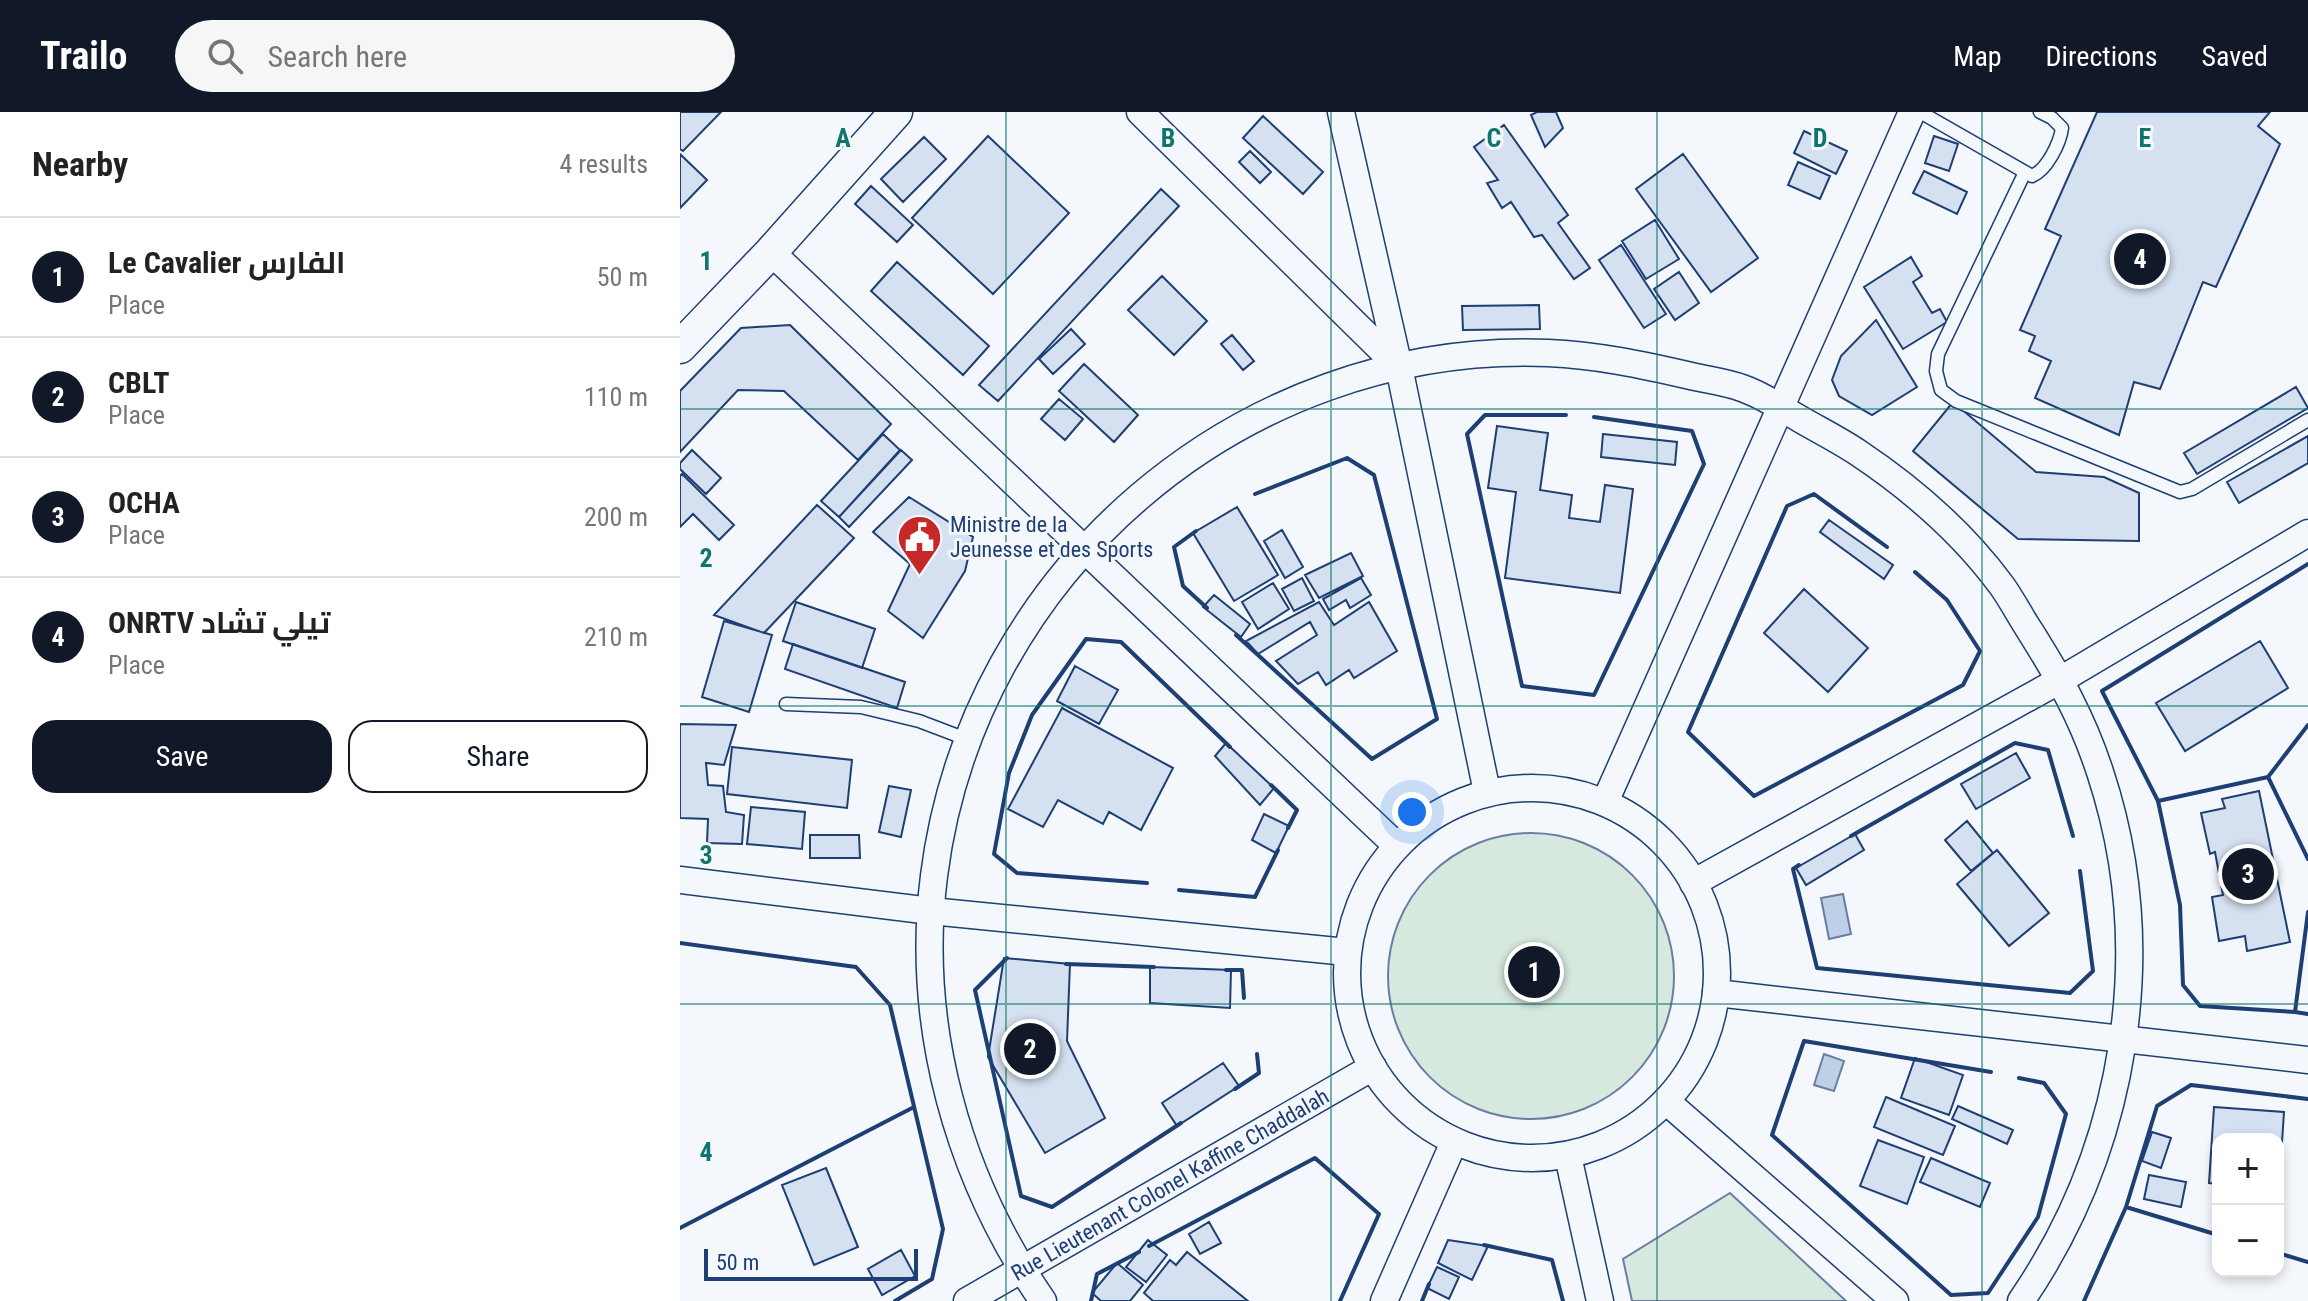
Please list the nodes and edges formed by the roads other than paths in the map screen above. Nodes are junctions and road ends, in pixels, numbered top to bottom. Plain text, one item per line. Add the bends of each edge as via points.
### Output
1 (896, 112) edge
2 (1140, 112) edge
3 (1341, 112) edge
4 (1912, 112) edge
5 (1920, 112) edge
6 (2040, 112) edge
7 (2025, 172) junction
8 (771, 252) junction
9 (680, 347) edge
10 (1399, 367) junction
11 (1781, 407) junction
12 (2308, 420) edge
13 (2308, 533) edge
14 (1083, 550) junction
15 (2062, 679) junction
16 (786, 704) dead end
17 (969, 740) junction
18 (1487, 792) junction
19 (1605, 802) junction
20 (1397, 846) junction
21 (680, 880) edge
22 (1693, 883) junction
23 (931, 911) junction
24 (1347, 952) junction
25 (1716, 993) junction
26 (2124, 1040) junction
27 (2308, 1060) edge
28 (1373, 1067) junction
29 (1666, 1101) junction
30 (1454, 1142) junction
31 (1568, 1156) junction
32 (1021, 1270) junction
33 (967, 1301) edge
34 (1043, 1301) edge
35 (1384, 1301) edge
36 (1600, 1301) edge
37 (1895, 1301) edge
38 (2021, 1301) edge

1 - 8 street
2 - 10 street
3 - 10 street
4 - 11 street
5 - 7 lane
6 - 7 lane via 2062,128 2061,137 2040,173
7 - 12 lane via 1938,354 1941,390 1956,401 2180,492
8 - 9 street
8 - 14 street
10 - 11 street via 1504,353 1588,356 1713,380 1747,389
10 - 14 street via 1322,389 1232,430 1166,473
10 - 18 street
11 - 15 street via 1877,466 1950,527 2003,588
11 - 19 street
13 - 15 street
14 - 17 street via 1020,634
14 - 20 street
15 - 22 street
15 - 26 street via 2103,779 2121,858 2129,938
16 - 17 lane via 861,707
17 - 23 street via 934,870
18 - 19 street via 1543,788
18 - 20 street via 1439,812
19 - 22 street via 1657,838
20 - 24 street via 1360,903
21 - 23 street
22 - 25 street via 1714,941
23 - 24 street
23 - 32 street via 934,1013 951,1106 973,1173
24 - 28 street via 1352,1017
25 - 26 street
25 - 29 street via 1695,1061
26 - 27 street
26 - 38 street via 2113,1099 2088,1176 2054,1249
28 - 30 street via 1410,1112
28 - 32 street, Rue Lieutenant Colonel Kaffine Chaddalah
29 - 31 street via 1622,1136
29 - 37 street
30 - 31 street via 1519,1158
30 - 35 street
31 - 36 street
32 - 33 street, Rue Lieutenant Colonel Kaffine Chaddalah
32 - 34 street

